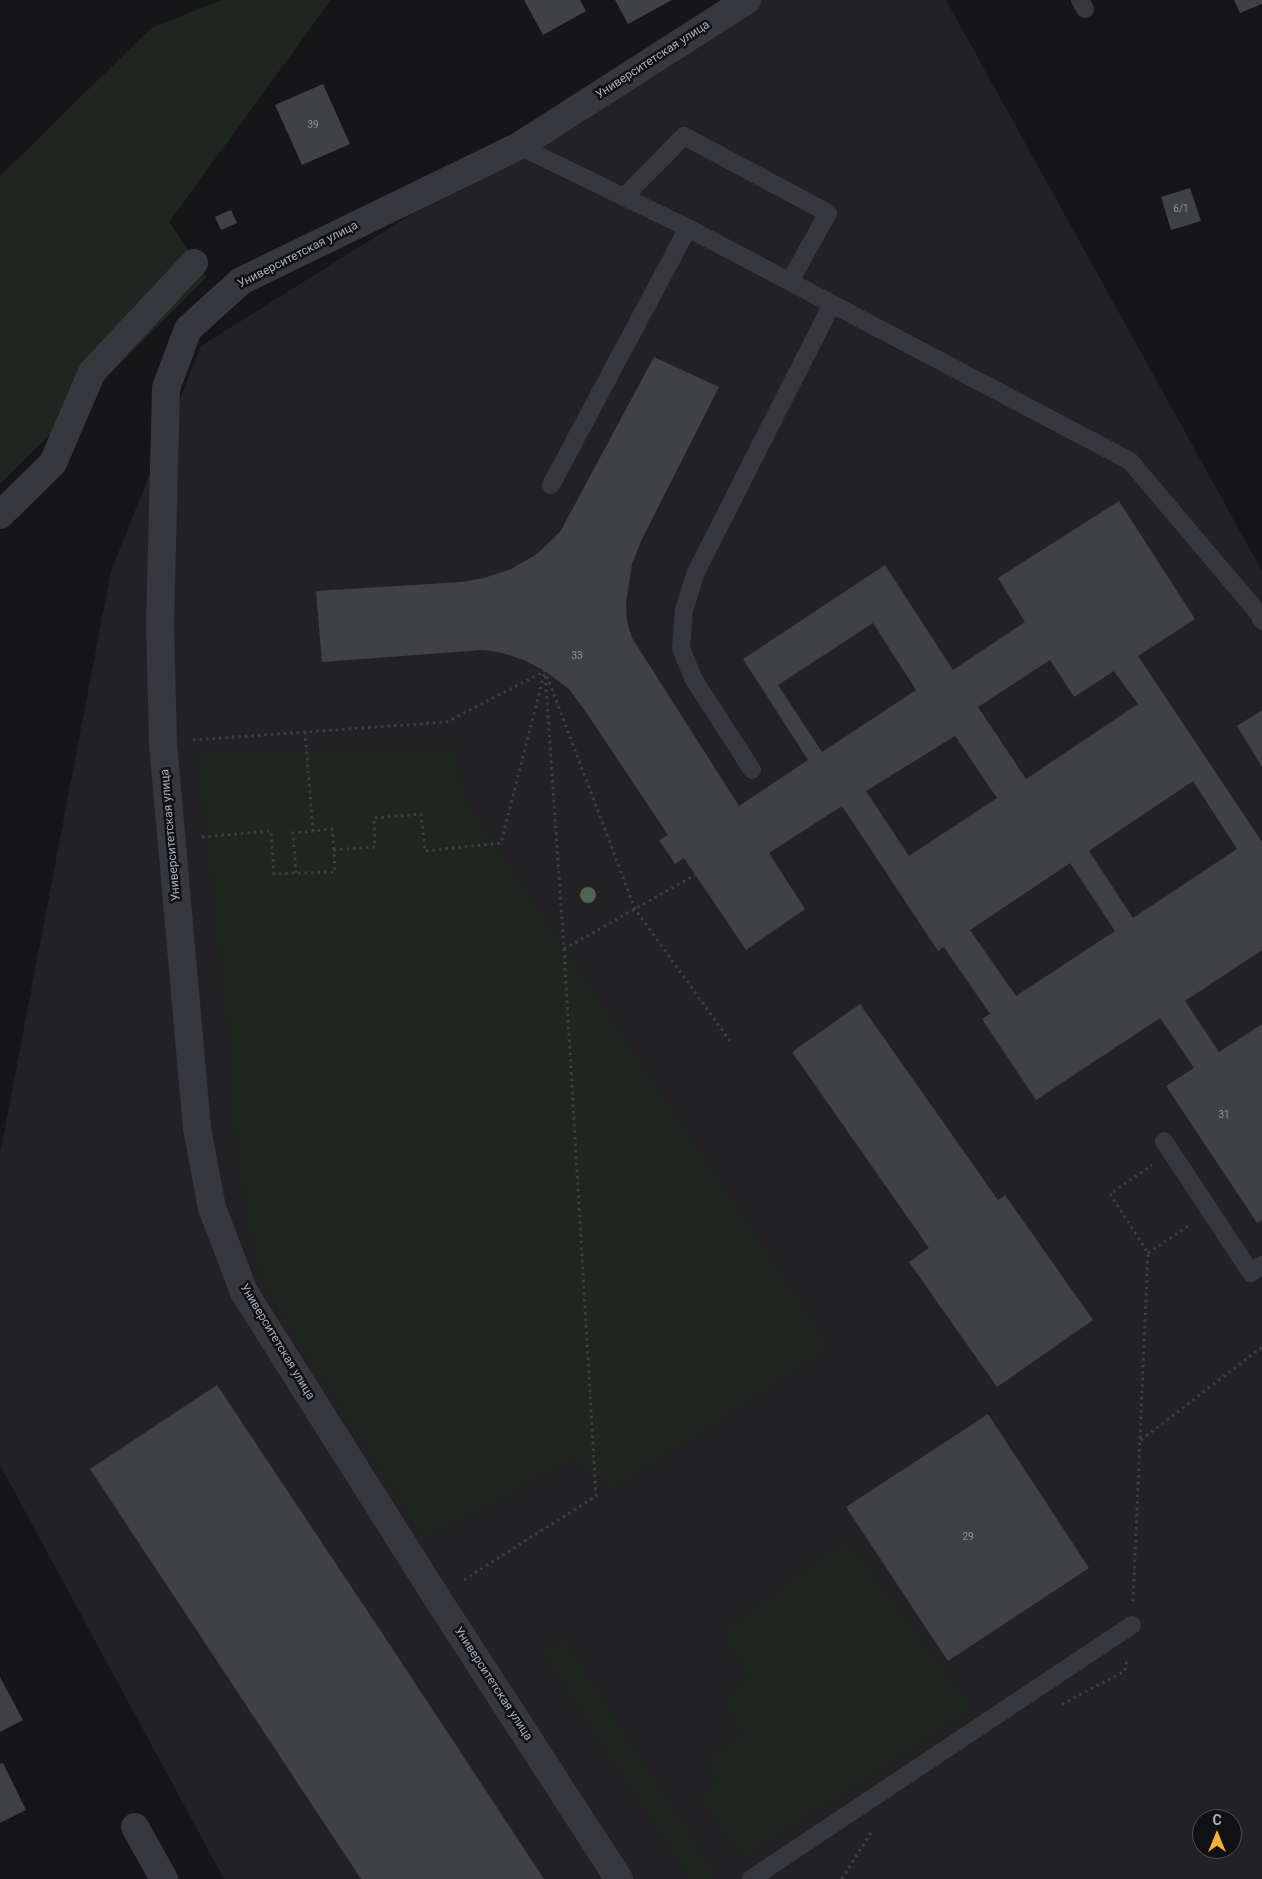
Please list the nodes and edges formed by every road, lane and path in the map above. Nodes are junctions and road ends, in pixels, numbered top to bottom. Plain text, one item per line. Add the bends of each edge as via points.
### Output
1 (747, 0) edge
2 (519, 146) junction
3 (624, 197) junction
4 (688, 228) junction
5 (194, 262) dead end
6 (790, 281) junction
7 (832, 304) junction
8 (551, 485) dead end
9 (0, 515) edge
10 (1262, 620) edge
11 (545, 670) junction
12 (305, 732) junction
13 (194, 740) dead end
14 (752, 770) dead end
15 (313, 831) junction
16 (171, 840) junction
17 (334, 850) junction
18 (296, 873) junction
19 (695, 875) dead end
20 (635, 909) junction
21 (564, 949) junction
22 (730, 1041) dead end
23 (1167, 1147) joint
24 (1210, 1210) junction
25 (1148, 1254) junction
26 (1262, 1265) edge
27 (1262, 1347) edge
28 (1140, 1440) junction
29 (437, 1598) junction
30 (1132, 1625) joint
31 (135, 1827) dead end
32 (164, 1879) edge
33 (619, 1879) edge
34 (750, 1879) edge

1 - 2 street, Университетская улица
2 - 3 lane
2 - 16 street, Университетская улица via 242,281 188,329 166,388 160,624 163,743
3 - 4 lane
3 - 6 lane via 684,136 828,213
4 - 6 lane
4 - 8 lane
5 - 9 street via 92,372 53,463
6 - 7 lane
7 - 10 lane via 1130,461
7 - 14 lane via 696,572 684,610 681,648 693,678
11 - 12 path via 447,722
11 - 17 path via 502,843 425,851 421,814 374,818 375,847
11 - 20 path
11 - 21 path
12 - 13 path
12 - 15 path
15 - 17 path via 332,829
15 - 18 path via 293,833
16 - 18 path via 271,832 274,874
16 - 29 street, Университетская улица via 197,1128 212,1208 244,1292
17 - 18 path via 334,872
19 - 20 path
20 - 21 path
20 - 22 path
21 - 29 path via 596,1496
23 - 24 lane
23 - 25 path via 1110,1194
24 - 25 path
24 - 26 lane via 1251,1273
25 - 28 path
27 - 28 path
28 - 30 path
29 - 33 street, Университетская улица
30 - 34 lane
31 - 32 street

